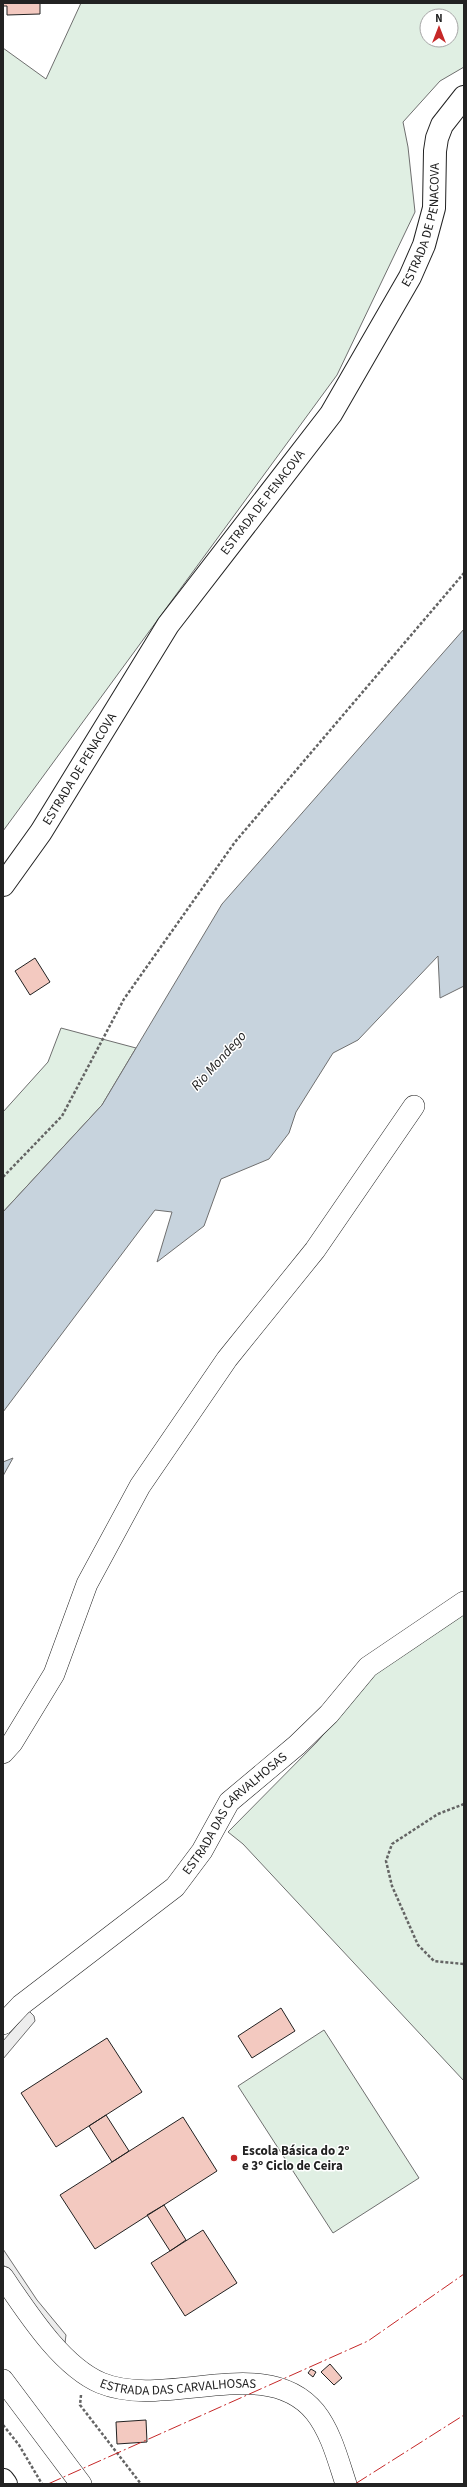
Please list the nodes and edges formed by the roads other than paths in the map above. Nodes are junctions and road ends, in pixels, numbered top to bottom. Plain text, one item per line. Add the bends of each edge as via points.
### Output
1 (464, 97) edge
2 (3, 885) edge
3 (414, 1106) dead end
4 (464, 1602) edge
5 (3, 1753) edge
6 (3, 2024) edge
7 (3, 2278) edge
8 (3, 2380) edge
9 (61, 2458) junction
10 (3, 2480) edge
11 (6, 2484) edge
12 (73, 2484) edge
13 (80, 2484) edge
14 (346, 2484) edge

1 - 2 main road, ESTRADA DE PENACOVA via 442,125 437,138 434,208 416,264 331,414 168,625 41,832
3 - 5 street via 315,1250 227,1358 140,1486 87,1584 54,1674 12,1743
4 - 6 street, ESTRADA DAS CARVALHOSAS via 368,1667 324,1719 229,1802 202,1851 175,1887 21,2005
7 - 14 street, ESTRADA DAS CARVALHOSAS via 55,2346 100,2383 125,2391 154,2392 258,2383 280,2388 299,2398 314,2411 327,2433
8 - 9 street
9 - 12 street
9 - 13 street
10 - 11 main road

